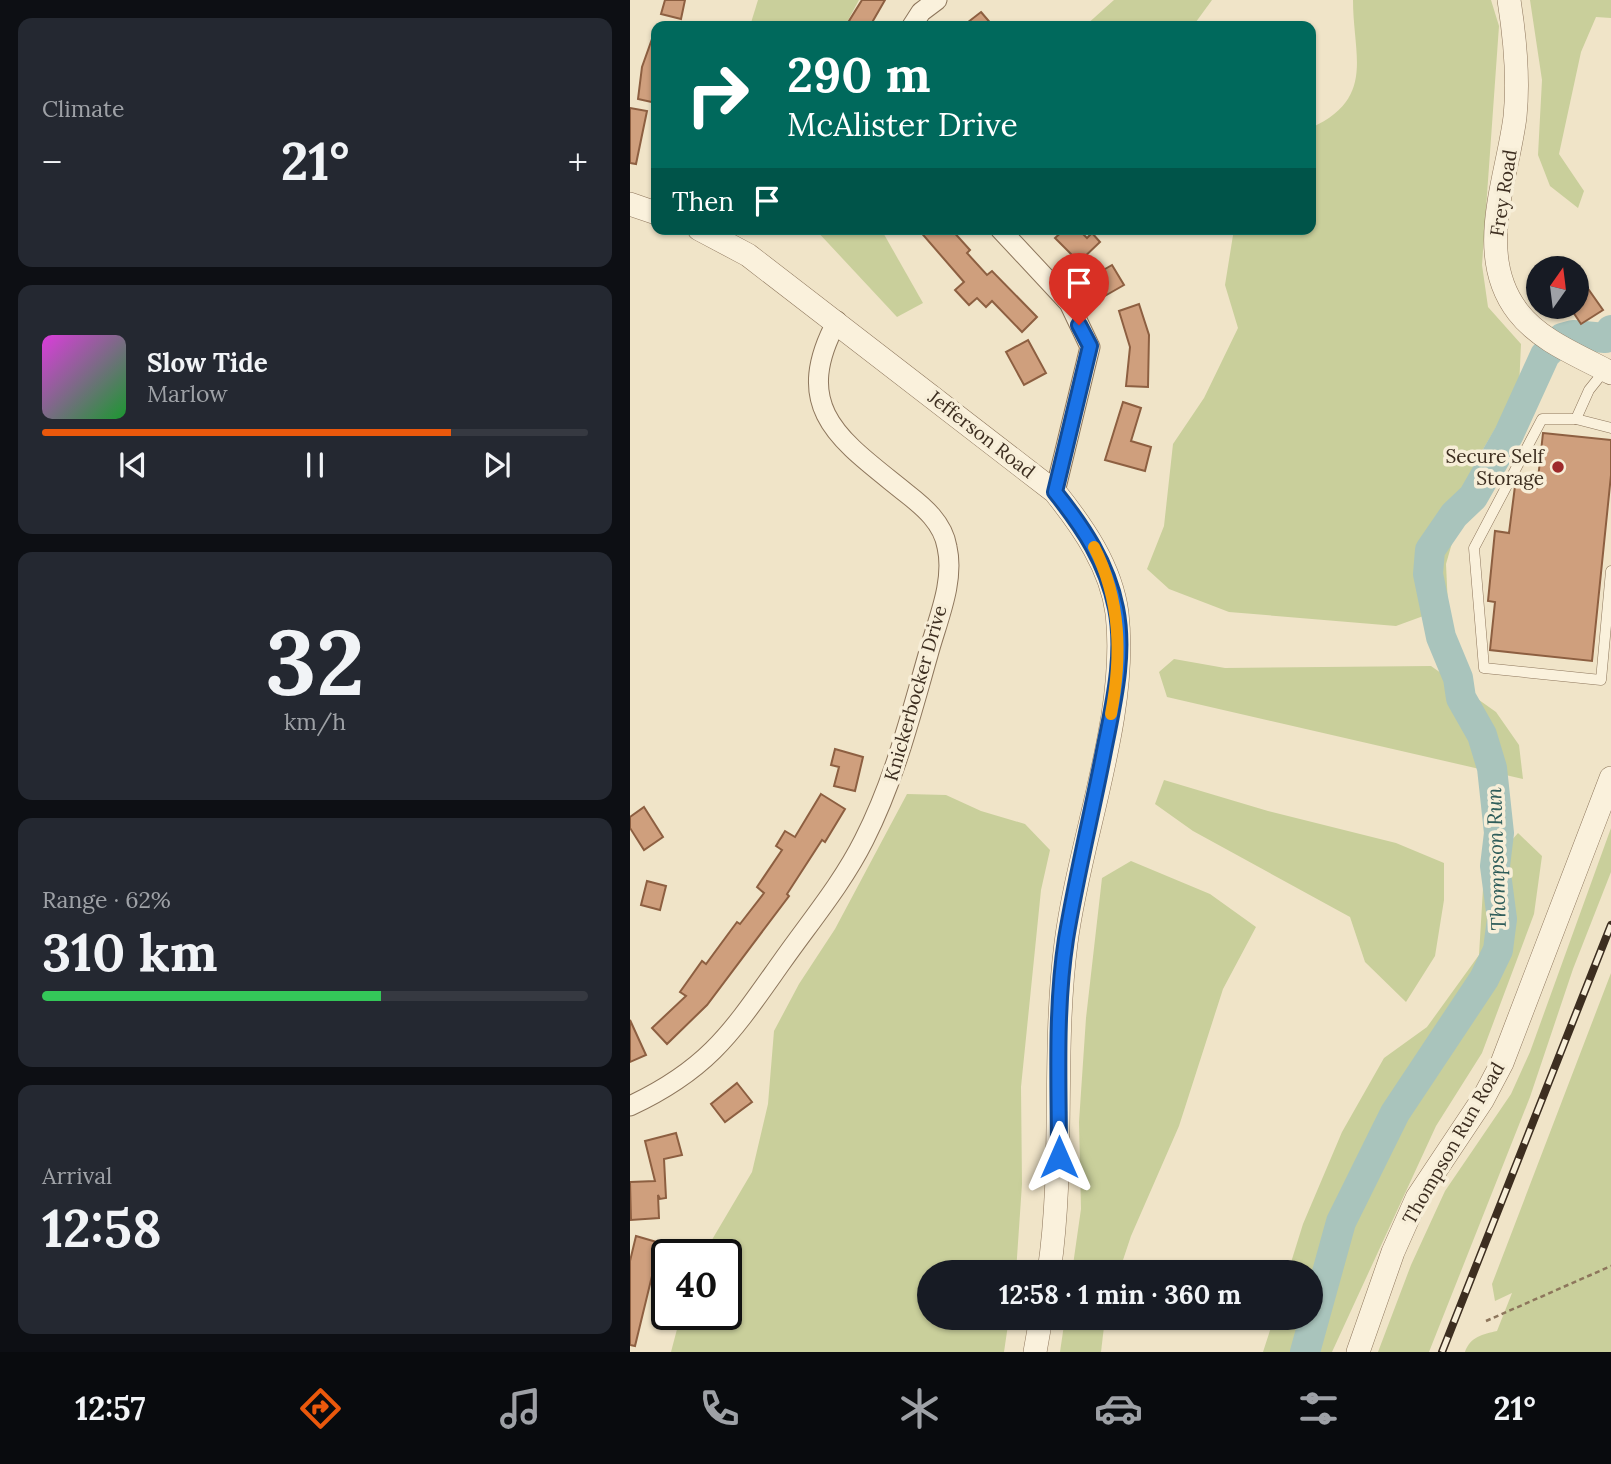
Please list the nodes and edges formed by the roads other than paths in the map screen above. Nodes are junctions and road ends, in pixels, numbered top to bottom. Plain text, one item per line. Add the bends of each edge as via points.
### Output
1 (937, 0) edge
2 (1509, 0) edge
3 (915, 21) edge
4 (630, 204) edge
5 (651, 211) edge
6 (710, 235) edge
7 (1006, 235) edge
8 (837, 321) junction
9 (1608, 371) edge
10 (1576, 419) junction
11 (1611, 428) edge
12 (1055, 492) junction
13 (1611, 571) edge
14 (1611, 778) edge
15 (630, 1107) edge
16 (1049, 1260) edge
17 (1039, 1330) edge
18 (1035, 1352) edge
19 (1358, 1352) edge

1 - 3 street
2 - 9 street, Frey Road via 1517,92 1496,220 1498,272 1507,295 1536,331
4 - 5 street
6 - 8 street, Jefferson Road via 748,255
7 - 12 street via 1069,303 1090,346
8 - 12 street, Jefferson Road
8 - 15 street, Knickerbocker Drive via 818,365 822,407 847,446 939,525 947,546 948,580 902,748 850,866 717,1048 690,1074
9 - 10 lane via 1589,390
10 - 11 lane
10 - 13 lane via 1542,419 1474,548 1484,668 1601,680
12 - 16 street, Jefferson Road via 1081,524 1100,561 1116,611 1118,640 1112,710 1061,984 1059,1157
14 - 19 street, Thompson Run Road via 1502,1063 1417,1198
17 - 18 street

